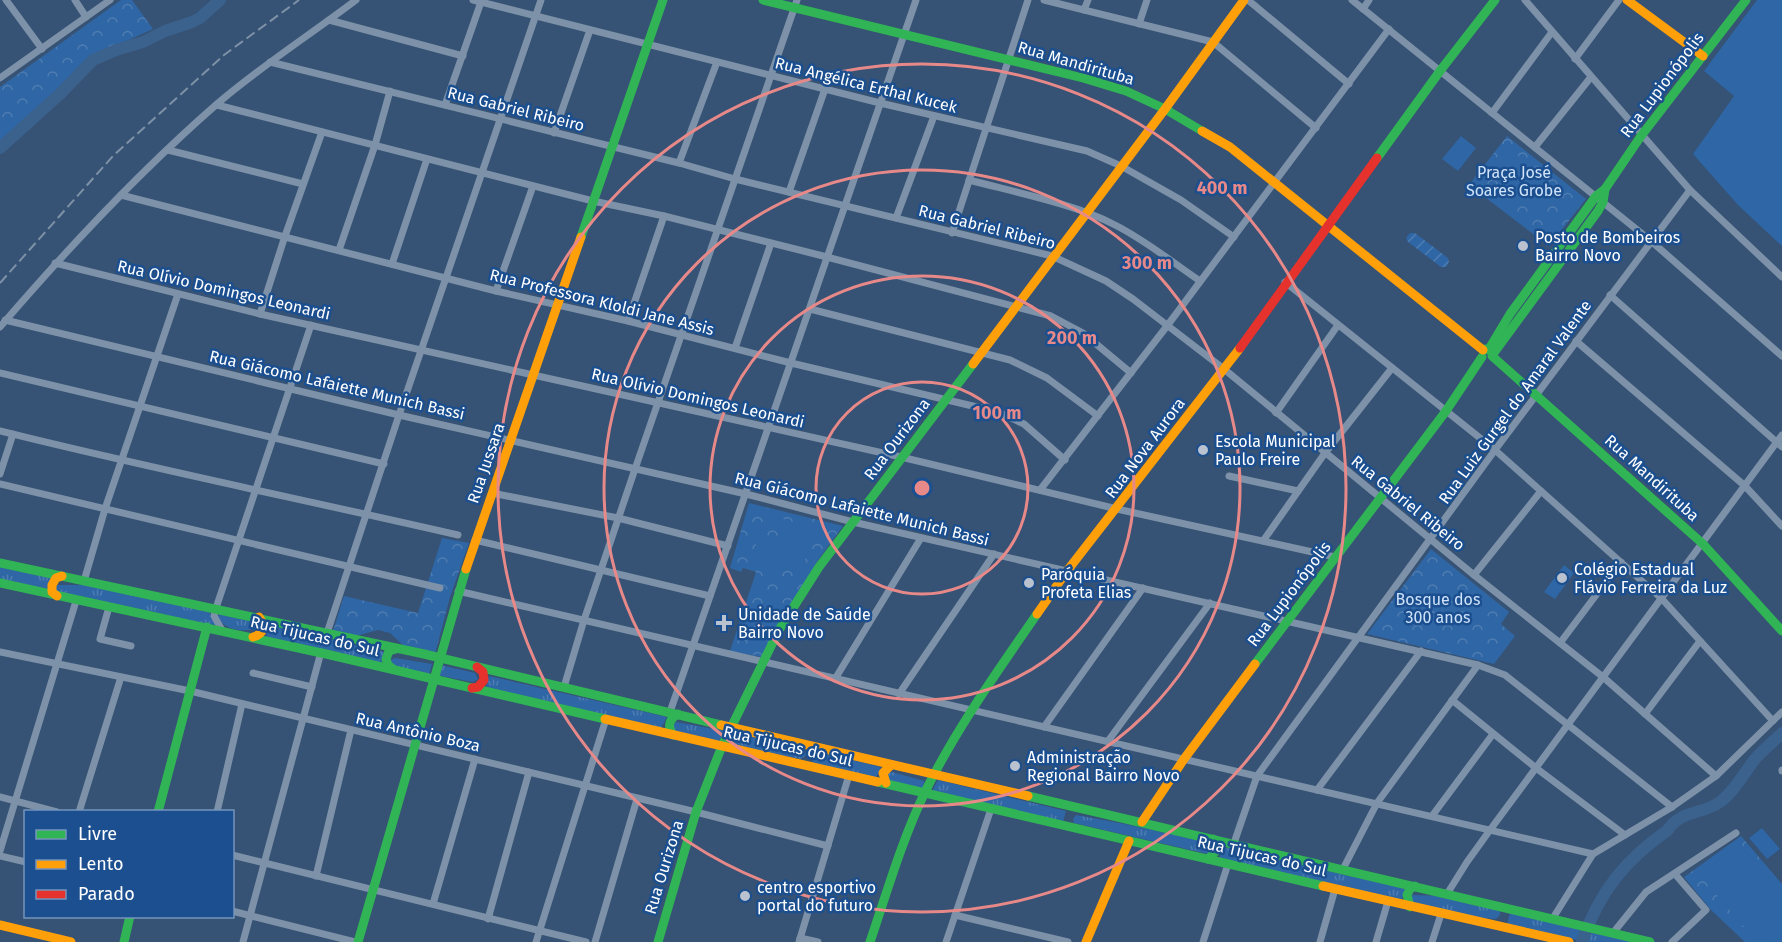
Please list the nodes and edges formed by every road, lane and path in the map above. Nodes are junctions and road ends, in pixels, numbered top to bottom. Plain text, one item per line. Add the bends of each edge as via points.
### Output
1 (6, 0) edge
2 (75, 0) edge
3 (110, 0) edge
4 (356, 0) edge
5 (541, 0) edge
6 (663, 0) edge
7 (763, 0) edge
8 (916, 0) edge
9 (1028, 0) edge
10 (1044, 0) edge
11 (1088, 0) edge
12 (1147, 0) edge
13 (1246, 0) edge
14 (1352, 0) edge
15 (1369, 0) edge
16 (1495, 0) edge
17 (1525, 0) edge
18 (1619, 0) edge
19 (1627, 0) edge
20 (1746, 0) edge
21 (477, 1) edge
22 (796, 4) edge
23 (1363, 9) junction
24 (1084, 10) junction
25 (536, 16) junction
26 (86, 17) junction
27 (329, 20) junction
28 (1139, 24) junction
29 (1389, 29) junction
30 (590, 30) junction
31 (1552, 32) junction
32 (904, 34) junction
33 (1213, 42) junction
34 (647, 45) junction
35 (42, 49) junction
36 (463, 56) junction
37 (1703, 56) junction
38 (1009, 59) junction
39 (1575, 59) junction
40 (270, 62) junction
41 (717, 62) junction
42 (1440, 71) junction
43 (771, 75) junction
44 (1591, 77) junction
45 (0, 78) edge
46 (1349, 84) junction
47 (825, 89) junction
48 (390, 91) junction
49 (880, 103) junction
50 (217, 105) junction
51 (445, 105) junction
52 (1165, 109) junction
53 (1492, 113) junction
54 (934, 116) junction
55 (500, 120) junction
56 (986, 128) junction
57 (1316, 128) junction
58 (322, 132) junction
59 (554, 133) junction
60 (1641, 136) junction
61 (375, 145) junction
62 (612, 147) junction
63 (1535, 147) junction
64 (168, 150) junction
65 (427, 159) junction
66 (679, 163) junction
67 (1122, 166) junction
68 (481, 171) junction
69 (735, 179) junction
70 (969, 180) junction
71 (1275, 183) junction
72 (303, 184) junction
73 (534, 186) junction
74 (1690, 190) junction
75 (789, 192) junction
76 (121, 195) junction
77 (1599, 199) junction
78 (593, 201) junction
79 (845, 206) junction
80 (1085, 212) junction
81 (664, 216) junction
82 (896, 218) junction
83 (1328, 225) junction
84 (718, 230) junction
85 (952, 233) junction
86 (285, 236) junction
87 (1233, 237) junction
88 (1651, 241) junction
89 (771, 243) junction
90 (339, 250) junction
91 (1052, 256) junction
92 (827, 257) junction
93 (54, 263) junction
94 (392, 264) junction
95 (1539, 273) junction
96 (1782, 277) edge
97 (445, 278) junction
98 (1549, 280) junction
99 (1200, 281) junction
100 (1285, 282) junction
101 (496, 291) junction
102 (178, 294) junction
103 (1610, 295) junction
104 (558, 304) junction
105 (1015, 306) junction
106 (810, 309) junction
107 (260, 315) junction
108 (628, 321) junction
109 (3, 323) edge
110 (311, 326) junction
111 (1167, 326) junction
112 (1338, 326) junction
113 (682, 334) junction
114 (1576, 341) junction
115 (735, 348) junction
116 (421, 350) junction
117 (980, 353) junction
118 (1488, 354) junction
119 (157, 356) junction
120 (1782, 356) edge
121 (791, 363) junction
122 (1392, 368) junction
123 (1224, 369) junction
124 (1131, 373) junction
125 (0, 374) edge
126 (533, 375) junction
127 (290, 389) junction
128 (1537, 394) junction
129 (944, 400) junction
130 (658, 403) junction
131 (140, 406) junction
132 (1446, 411) junction
133 (1276, 413) junction
134 (399, 415) junction
135 (1098, 416) junction
136 (768, 428) junction
137 (0, 431) edge
138 (13, 434) junction
139 (1782, 435) edge
140 (273, 438) junction
141 (510, 440) junction
142 (1780, 445) edge
143 (1495, 450) junction
144 (1324, 453) junction
145 (901, 458) junction
146 (122, 460) junction
147 (1065, 460) junction
148 (384, 464) junction
149 (635, 469) junction
150 (0, 474) edge
151 (1229, 476) dead end
152 (0, 484) edge
153 (1745, 486) junction
154 (256, 489) junction
155 (1040, 490) junction
156 (1298, 490) junction
157 (1541, 491) junction
158 (492, 493) junction
159 (746, 494) junction
160 (1380, 498) junction
161 (105, 508) junction
162 (1117, 509) junction
163 (367, 514) junction
164 (618, 518) junction
165 (853, 522) junction
166 (1782, 526) edge
167 (458, 535) dead end
168 (921, 538) junction
169 (1431, 539) junction
170 (239, 540) junction
171 (475, 540) junction
172 (1263, 541) junction
173 (1703, 544) junction
174 (728, 546) junction
175 (994, 554) junction
176 (1335, 557) junction
177 (1621, 562) junction
178 (0, 563) edge
179 (350, 566) junction
180 (601, 570) junction
181 (1067, 571) junction
182 (1474, 575) junction
183 (62, 576) junction
184 (84, 581) junction
185 (0, 583) edge
186 (440, 588) dead end
187 (1143, 588) junction
188 (458, 591) junction
189 (57, 596) junction
190 (710, 596) junction
191 (1662, 599) junction
192 (76, 601) junction
193 (1210, 603) junction
194 (109, 608) junction
195 (216, 608) junction
196 (258, 617) junction
197 (584, 620) junction
198 (1288, 620) junction
199 (207, 627) junction
200 (222, 630) junction
201 (1782, 631) edge
202 (327, 633) junction
203 (254, 637) junction
204 (1360, 638) junction
205 (1700, 641) junction
206 (1560, 643) junction
207 (131, 646) dead end
208 (693, 646) junction
209 (398, 649) junction
210 (1420, 651) junction
211 (0, 652) edge
212 (321, 652) junction
213 (439, 658) junction
214 (764, 663) junction
215 (57, 664) junction
216 (1478, 665) junction
217 (476, 667) junction
218 (393, 669) junction
219 (253, 674) dead end
220 (121, 677) junction
221 (1604, 677) junction
222 (433, 679) junction
223 (835, 679) junction
224 (312, 687) junction
225 (470, 687) junction
226 (564, 687) junction
227 (190, 691) junction
228 (899, 694) junction
229 (1452, 700) junction
230 (242, 704) junction
231 (970, 710) junction
232 (1782, 712) edge
233 (674, 713) junction
234 (1645, 714) junction
235 (303, 719) junction
236 (606, 720) junction
237 (1773, 721) junction
238 (1569, 724) junction
239 (1044, 727) junction
240 (733, 728) junction
241 (351, 730) junction
242 (1493, 734) junction
243 (673, 735) junction
244 (1108, 741) junction
245 (414, 744) junction
246 (722, 746) junction
247 (805, 746) junction
248 (475, 759) junction
249 (1184, 759) junction
250 (801, 764) junction
251 (891, 765) junction
252 (1536, 768) junction
253 (529, 772) junction
254 (934, 774) junction
255 (849, 775) junction
256 (1257, 776) junction
257 (1716, 776) junction
258 (886, 783) junction
259 (586, 786) junction
260 (1317, 790) junction
261 (925, 792) junction
262 (0, 797) edge
263 (638, 799) junction
264 (15, 801) junction
265 (1377, 803) junction
266 (1672, 807) junction
267 (992, 808) junction
268 (1078, 808) junction
269 (49, 810) edge
270 (80, 810) edge
271 (159, 810) edge
272 (217, 810) edge
273 (696, 812) junction
274 (1432, 816) junction
275 (1142, 822) junction
276 (1073, 828) junction
277 (1490, 830) junction
278 (1736, 833) dead end
279 (1625, 835) junction
280 (1213, 839) junction
281 (1129, 841) junction
282 (1234, 843) junction
283 (828, 846) junction
284 (0, 854) edge
285 (1593, 854) junction
286 (234, 856) edge
287 (1208, 859) junction
288 (24, 861) edge
289 (264, 863) junction
290 (1228, 864) junction
291 (1343, 869) junction
292 (1676, 874) junction
293 (316, 876) junction
294 (1415, 886) junction
295 (1335, 889) junction
296 (373, 890) junction
297 (1447, 894) junction
298 (1388, 901) junction
299 (433, 904) junction
300 (1500, 906) junction
301 (1410, 907) junction
302 (234, 912) edge
303 (1441, 914) junction
304 (955, 915) junction
305 (250, 916) junction
306 (130, 918) edge
307 (1552, 918) junction
308 (488, 919) junction
309 (0, 925) edge
310 (1494, 926) junction
311 (540, 931) junction
312 (1613, 933) junction
313 (1546, 939) edge
314 (800, 940) edge
315 (71, 942) edge
316 (124, 942) edge
317 (243, 942) edge
318 (357, 942) edge
319 (536, 942) edge
320 (586, 942) edge
321 (596, 942) edge
322 (657, 942) edge
323 (818, 942) edge
324 (870, 942) edge
325 (946, 942) edge
326 (1068, 942) edge
327 (1086, 942) edge
328 (1203, 942) edge
329 (1320, 942) edge
330 (1376, 942) edge
331 (1432, 942) edge
332 (1569, 942) edge
333 (1650, 942) edge
334 (1672, 942) edge

1 - 35 street
2 - 26 street
3 - 26 street
4 - 27 street
5 - 25 street
6 - 34 main road, Rua Jussara
7 - 22 main road, Rua Mandirituba
8 - 32 street
9 - 38 street
10 - 24 street
11 - 24 street
12 - 28 street
13 - 33 main road, Rua Ourizona
13 - 46 street
14 - 23 street
15 - 23 street
16 - 42 main road, Rua Nova Aurora
17 - 31 street
18 - 39 street
19 - 37 main road
20 - 37 main road, Rua Lupionópolis
21 - 25 street, Rua Angélica Erthal Kucek
21 - 36 street
22 - 32 main road, Rua Mandirituba
22 - 43 street
23 - 29 street
24 - 28 street
25 - 30 street, Rua Angélica Erthal Kucek
25 - 55 street
26 - 35 street
27 - 36 street
27 - 40 street
28 - 33 street
29 - 42 street
29 - 46 street
30 - 34 street, Rua Angélica Erthal Kucek
30 - 59 street
31 - 39 street
31 - 53 street
32 - 38 main road, Rua Mandirituba
32 - 49 street
33 - 52 main road, Rua Ourizona
33 - 57 street
34 - 41 street, Rua Angélica Erthal Kucek
34 - 62 main road, Rua Jussara
35 - 45 street
36 - 51 street
37 - 60 main road, Rua Lupionópolis
38 - 52 main road, Rua Mandirituba via 1108,85
38 - 56 street
39 - 44 street
40 - 48 street, Rua Gabriel Ribeiro
40 - 50 street
41 - 43 street, Rua Angélica Erthal Kucek
41 - 66 street
42 - 53 street
42 - 83 main road, Rua Nova Aurora
43 - 47 street, Rua Angélica Erthal Kucek
43 - 69 street
44 - 60 street
44 - 63 street
46 - 57 street
47 - 49 street, Rua Angélica Erthal Kucek
47 - 75 street
48 - 51 street, Rua Gabriel Ribeiro
48 - 61 street
49 - 54 street, Rua Angélica Erthal Kucek
49 - 79 street
50 - 58 street
50 - 64 street
51 - 55 street, Rua Gabriel Ribeiro
52 - 67 main road, Rua Ourizona
52 - 71 main road, Rua Mandirituba via 1230,147
53 - 63 street
54 - 56 street, Rua Angélica Erthal Kucek
54 - 82 street
55 - 59 street, Rua Gabriel Ribeiro
55 - 68 street
56 - 67 street, Rua Angélica Erthal Kucek via 1088,151
56 - 70 street
57 - 71 street
58 - 61 street
58 - 72 street
59 - 62 street, Rua Gabriel Ribeiro
60 - 74 street
60 - 77 main road, Rua Lupionópolis
61 - 65 street
61 - 90 street
62 - 66 street, Rua Gabriel Ribeiro
62 - 78 main road, Rua Jussara
63 - 77 street
64 - 72 street
64 - 76 street
65 - 68 street
65 - 94 street
66 - 69 street, Rua Gabriel Ribeiro
67 - 80 main road, Rua Ourizona
67 - 87 street, Rua Angélica Erthal Kucek via 1181,200
68 - 73 street
68 - 97 street
69 - 75 street, Rua Gabriel Ribeiro
69 - 84 street
70 - 80 street
70 - 85 street
71 - 83 main road, Rua Mandirituba
71 - 87 street
72 - 86 street
73 - 78 street
73 - 101 street
74 - 88 street, Rua Luiz Gurgel do Amaral Valente
74 - 96 street
75 - 79 street, Rua Gabriel Ribeiro
76 - 86 street, Rua Professora Kloldi Jane Assis
76 - 93 street
77 - 88 street
77 - 95 main road, Rua Lupionópolis
77 - 98 main road, Rua Lupionópolis
78 - 81 street
78 - 104 main road, Rua Jussara
79 - 82 street, Rua Gabriel Ribeiro
79 - 92 street
80 - 91 main road, Rua Ourizona
80 - 99 street via 1132,234
81 - 84 street
81 - 108 street
82 - 85 street, Rua Gabriel Ribeiro
83 - 100 main road, Rua Nova Aurora
83 - 118 main road, Rua Mandirituba
84 - 89 street
84 - 113 street
85 - 91 street, Rua Gabriel Ribeiro
86 - 90 street, Rua Professora Kloldi Jane Assis
86 - 107 street
87 - 99 street
88 - 103 street, Rua Luiz Gurgel do Amaral Valente
88 - 120 street
89 - 92 street
89 - 115 street
90 - 94 street, Rua Professora Kloldi Jane Assis
91 - 105 main road, Rua Ourizona
91 - 111 street, Rua Gabriel Ribeiro via 1106,281
92 - 105 street
92 - 106 street
93 - 102 street, Rua Olívio Domingos Leonardi
93 - 109 street
94 - 97 street, Rua Professora Kloldi Jane Assis
95 - 98 main road
95 - 118 main road, Rua Lupionópolis
97 - 101 street, Rua Professora Kloldi Jane Assis
97 - 116 street
98 - 118 main road, Rua Lupionópolis
99 - 111 street
100 - 112 street
100 - 123 main road, Rua Nova Aurora
101 - 104 street, Rua Professora Kloldi Jane Assis
102 - 107 street, Rua Olívio Domingos Leonardi
102 - 119 street
103 - 114 street, Rua Luiz Gurgel do Amaral Valente
103 - 142 street
104 - 108 street, Rua Professora Kloldi Jane Assis
104 - 126 main road, Rua Jussara
105 - 117 main road, Rua Ourizona
105 - 124 street via 1068,324
106 - 117 street
106 - 121 street
107 - 110 street, Rua Olívio Domingos Leonardi
108 - 113 street, Rua Professora Kloldi Jane Assis
109 - 119 street, Rua Giácomo Lafaiette Munich Bassi
110 - 116 street, Rua Olívio Domingos Leonardi
110 - 127 street
111 - 123 street, Rua Gabriel Ribeiro
111 - 124 street
112 - 122 street
112 - 133 street
113 - 115 street, Rua Professora Kloldi Jane Assis
113 - 130 street
114 - 128 street, Rua Luiz Gurgel do Amaral Valente
114 - 153 street
115 - 121 street, Rua Professora Kloldi Jane Assis
116 - 126 street, Rua Olívio Domingos Leonardi
116 - 134 street
117 - 129 main road, Rua Ourizona
117 - 135 street via 1010,360 1047,378
118 - 128 main road, Rua Mandirituba
118 - 132 main road, Rua Lupionópolis
119 - 127 street, Rua Giácomo Lafaiette Munich Bassi
119 - 131 street
121 - 129 street, Rua Professora Kloldi Jane Assis
121 - 136 street
122 - 132 street
122 - 144 street
123 - 133 street, Rua Gabriel Ribeiro
123 - 162 main road, Rua Nova Aurora
124 - 135 street
125 - 131 street
126 - 130 street, Rua Olívio Domingos Leonardi
126 - 141 main road, Rua Jussara
127 - 134 street, Rua Giácomo Lafaiette Munich Bassi
127 - 140 street
128 - 143 street, Rua Luiz Gurgel do Amaral Valente
128 - 173 main road, Rua Mandirituba
129 - 145 main road, Rua Ourizona
129 - 147 street, Rua Professora Kloldi Jane Assis via 998,412 1024,424
130 - 136 street, Rua Olívio Domingos Leonardi
130 - 149 street
131 - 140 street
131 - 146 street
132 - 143 street
132 - 160 main road, Rua Lupionópolis
133 - 144 street, Rua Gabriel Ribeiro
134 - 141 street, Rua Giácomo Lafaiette Munich Bassi
134 - 148 street
135 - 147 street
136 - 145 street, Rua Olívio Domingos Leonardi
136 - 159 street
137 - 138 street
138 - 146 street
138 - 150 street
139 - 142 street
140 - 148 street
140 - 154 street
141 - 149 street, Rua Giácomo Lafaiette Munich Bassi
141 - 158 main road, Rua Jussara
142 - 153 street
143 - 157 street
143 - 169 street, Rua Luiz Gurgel do Amaral Valente
144 - 156 street
144 - 160 street, Rua Gabriel Ribeiro
145 - 155 street, Rua Olívio Domingos Leonardi
145 - 165 main road, Rua Ourizona
146 - 154 street
146 - 161 street
147 - 155 street
148 - 163 street
149 - 159 street, Rua Giácomo Lafaiette Munich Bassi
149 - 164 street
151 - 156 street
152 - 161 street
153 - 166 street
153 - 173 street
154 - 163 street
154 - 170 street
155 - 162 street, Rua Olívio Domingos Leonardi
156 - 172 street
157 - 177 street
157 - 182 street
158 - 164 street
158 - 171 main road, Rua Jussara
159 - 165 street, Rua Giácomo Lafaiette Munich Bassi
159 - 174 street
160 - 169 street, Rua Gabriel Ribeiro
160 - 176 main road, Rua Lupionópolis
161 - 170 street
161 - 184 street
162 - 172 street, Rua Olívio Domingos Leonardi
162 - 181 main road, Rua Nova Aurora
163 - 167 street
163 - 179 street
164 - 174 street
164 - 180 street
165 - 168 street, Rua Giácomo Lafaiette Munich Bassi
165 - 214 main road, Rua Ourizona via 779,630
168 - 175 street, Rua Giácomo Lafaiette Munich Bassi
168 - 223 street
169 - 182 street, Rua Gabriel Ribeiro
169 - 204 street, Rua Luiz Gurgel do Amaral Valente
170 - 179 street
170 - 195 street
171 - 180 street
171 - 188 main road, Rua Jussara
172 - 176 street, Rua Olívio Domingos Leonardi
173 - 191 street
173 - 201 main road, Rua Mandirituba
174 - 190 street
175 - 181 street, Rua Giácomo Lafaiette Munich Bassi
175 - 228 street
176 - 198 main road, Rua Lupionópolis
177 - 191 street
177 - 206 street
178 - 183 main road, Rua Tijucas do Sul
179 - 186 street
179 - 202 street
180 - 190 street
180 - 197 street
181 - 187 street, Rua Giácomo Lafaiette Munich Bassi
181 - 231 main road, Rua Nova Aurora
182 - 206 street, Rua Gabriel Ribeiro
183 - 184 main road, Rua Tijucas do Sul
183 - 189 main road via 52,585
184 - 195 main road, Rua Tijucas do Sul
185 - 189 main road, Rua Tijucas do Sul
187 - 193 street, Rua Giácomo Lafaiette Munich Bassi
187 - 239 street
188 - 197 street
188 - 213 main road, Rua Jussara
189 - 192 main road, Rua Tijucas do Sul
190 - 208 street
191 - 205 street
191 - 221 street
192 - 194 main road, Rua Tijucas do Sul
192 - 215 street
193 - 198 street, Rua Giácomo Lafaiette Munich Bassi
193 - 244 street
194 - 199 main road, Rua Tijucas do Sul
194 - 207 street via 100,639
195 - 196 main road, Rua Tijucas do Sul
195 - 200 street via 214,616
196 - 202 main road, Rua Tijucas do Sul
196 - 203 main road via 264,629
197 - 208 street
197 - 226 street
198 - 204 street, Rua Giácomo Lafaiette Munich Bassi
198 - 249 main road, Rua Lupionópolis
199 - 200 main road, Rua Tijucas do Sul
199 - 227 main road
200 - 203 main road, Rua Tijucas do Sul
202 - 209 main road, Rua Tijucas do Sul
203 - 212 main road, Rua Tijucas do Sul
204 - 210 street, Rua Giácomo Lafaiette Munich Bassi
204 - 256 street, Rua Luiz Gurgel do Amaral Valente
205 - 234 street
205 - 237 street
206 - 221 street, Rua Gabriel Ribeiro
208 - 214 street
208 - 233 street
209 - 213 main road, Rua Tijucas do Sul
209 - 218 main road via 389,651 385,659
210 - 216 street, Rua Giácomo Lafaiette Munich Bassi
210 - 260 street
211 - 215 street, Rua Antônio Boza
212 - 218 main road, Rua Tijucas do Sul
212 - 224 street
213 - 217 main road, Rua Tijucas do Sul
213 - 222 main road, Rua Jussara
214 - 223 street
214 - 240 main road, Rua Ourizona
215 - 220 street, Rua Antônio Boza
215 - 264 street
216 - 229 street
216 - 238 street, Rua Giácomo Lafaiette Munich Bassi via 1505,675
217 - 225 main road via 483,672 484,680 478,687
217 - 226 main road, Rua Tijucas do Sul
218 - 222 main road, Rua Tijucas do Sul
219 - 224 street
220 - 227 street, Rua Antônio Boza
220 - 270 street
221 - 234 street, Rua Gabriel Ribeiro
221 - 238 street
222 - 225 main road, Rua Tijucas do Sul
222 - 245 main road, Rua Jussara
223 - 228 street
224 - 235 street
225 - 236 main road, Rua Tijucas do Sul
226 - 233 main road, Rua Tijucas do Sul
227 - 230 street, Rua Antônio Boza
227 - 271 main road
228 - 231 street
229 - 242 street
229 - 265 street
230 - 235 street, Rua Antônio Boza
230 - 272 street
231 - 239 street
231 - 254 main road, Rua Nova Aurora
232 - 237 street
233 - 240 main road, Rua Tijucas do Sul
233 - 243 main road via 669,723
234 - 257 street, Rua Gabriel Ribeiro
235 - 241 street, Rua Antônio Boza
235 - 289 street
236 - 243 main road, Rua Tijucas do Sul
236 - 259 street
237 - 257 street
238 - 252 street
238 - 266 street, Rua Giácomo Lafaiette Munich Bassi
239 - 244 street
240 - 246 main road, Rua Ourizona
240 - 247 main road, Rua Tijucas do Sul
241 - 245 street, Rua Antônio Boza
241 - 293 street
242 - 252 street
242 - 274 street
243 - 246 main road, Rua Tijucas do Sul
244 - 249 street
245 - 248 street, Rua Antônio Boza
245 - 296 main road, Rua Jussara
246 - 250 main road, Rua Tijucas do Sul
246 - 273 main road, Rua Ourizona
247 - 250 main road via 810,756
247 - 251 main road, Rua Tijucas do Sul
248 - 253 street, Rua Antônio Boza
248 - 299 street
249 - 256 street
249 - 275 main road, Rua Lupionópolis
250 - 255 main road, Rua Tijucas do Sul
251 - 254 main road, Rua Tijucas do Sul
251 - 258 main road via 883,773
252 - 277 street
252 - 279 street
253 - 259 street, Rua Antônio Boza
253 - 308 street
254 - 261 main road, Rua Nova Aurora
254 - 268 main road, Rua Tijucas do Sul
255 - 258 main road, Rua Tijucas do Sul
255 - 283 street
256 - 260 street
256 - 282 street, Rua Luiz Gurgel do Amaral Valente
257 - 266 street
258 - 261 main road, Rua Tijucas do Sul
259 - 263 street, Rua Antônio Boza
259 - 311 street
260 - 265 street
261 - 267 main road, Rua Tijucas do Sul
261 - 324 main road, Rua Nova Aurora
262 - 264 street
263 - 273 street, Rua Antônio Boza
263 - 321 street
264 - 269 street
264 - 284 street
265 - 274 street
265 - 291 street
266 - 279 street
267 - 276 main road, Rua Tijucas do Sul
267 - 304 street
268 - 275 main road, Rua Tijucas do Sul
268 - 276 main road via 1068,817
273 - 283 street, Rua Antônio Boza
273 - 322 main road, Rua Ourizona
274 - 277 street
275 - 280 main road, Rua Tijucas do Sul
276 - 281 main road, Rua Tijucas do Sul
277 - 285 street
277 - 297 street
278 - 292 street
279 - 285 street
280 - 282 main road, Rua Tijucas do Sul
280 - 287 main road via 1217,852
281 - 287 main road, Rua Tijucas do Sul
281 - 327 main road
282 - 291 main road, Rua Tijucas do Sul
283 - 314 street
284 - 288 street
285 - 307 street
286 - 289 street
287 - 290 main road, Rua Tijucas do Sul
289 - 293 street
289 - 305 street
290 - 295 main road, Rua Tijucas do Sul
290 - 328 street
291 - 294 main road, Rua Tijucas do Sul
292 - 312 street via 1646,892
292 - 334 street via 1706,910
293 - 296 street
294 - 297 main road, Rua Tijucas do Sul
294 - 301 main road via 1407,895
295 - 298 main road, Rua Tijucas do Sul
295 - 329 street
296 - 299 street
296 - 318 main road, Rua Jussara
297 - 300 main road, Rua Tijucas do Sul
298 - 301 main road, Rua Tijucas do Sul
298 - 330 street
299 - 308 street
300 - 307 main road, Rua Tijucas do Sul
300 - 310 main road via 1503,917
301 - 303 main road, Rua Tijucas do Sul
302 - 305 street
303 - 310 main road, Rua Tijucas do Sul
303 - 331 street
304 - 325 street
304 - 326 street
305 - 317 street
305 - 318 street
306 - 316 main road
307 - 312 main road, Rua Tijucas do Sul
308 - 311 street
309 - 315 main road
310 - 313 main road, Rua Tijucas do Sul
311 - 319 street
311 - 320 street
312 - 333 main road, Rua Tijucas do Sul
313 - 332 main road, Rua Tijucas do Sul
314 - 323 street

